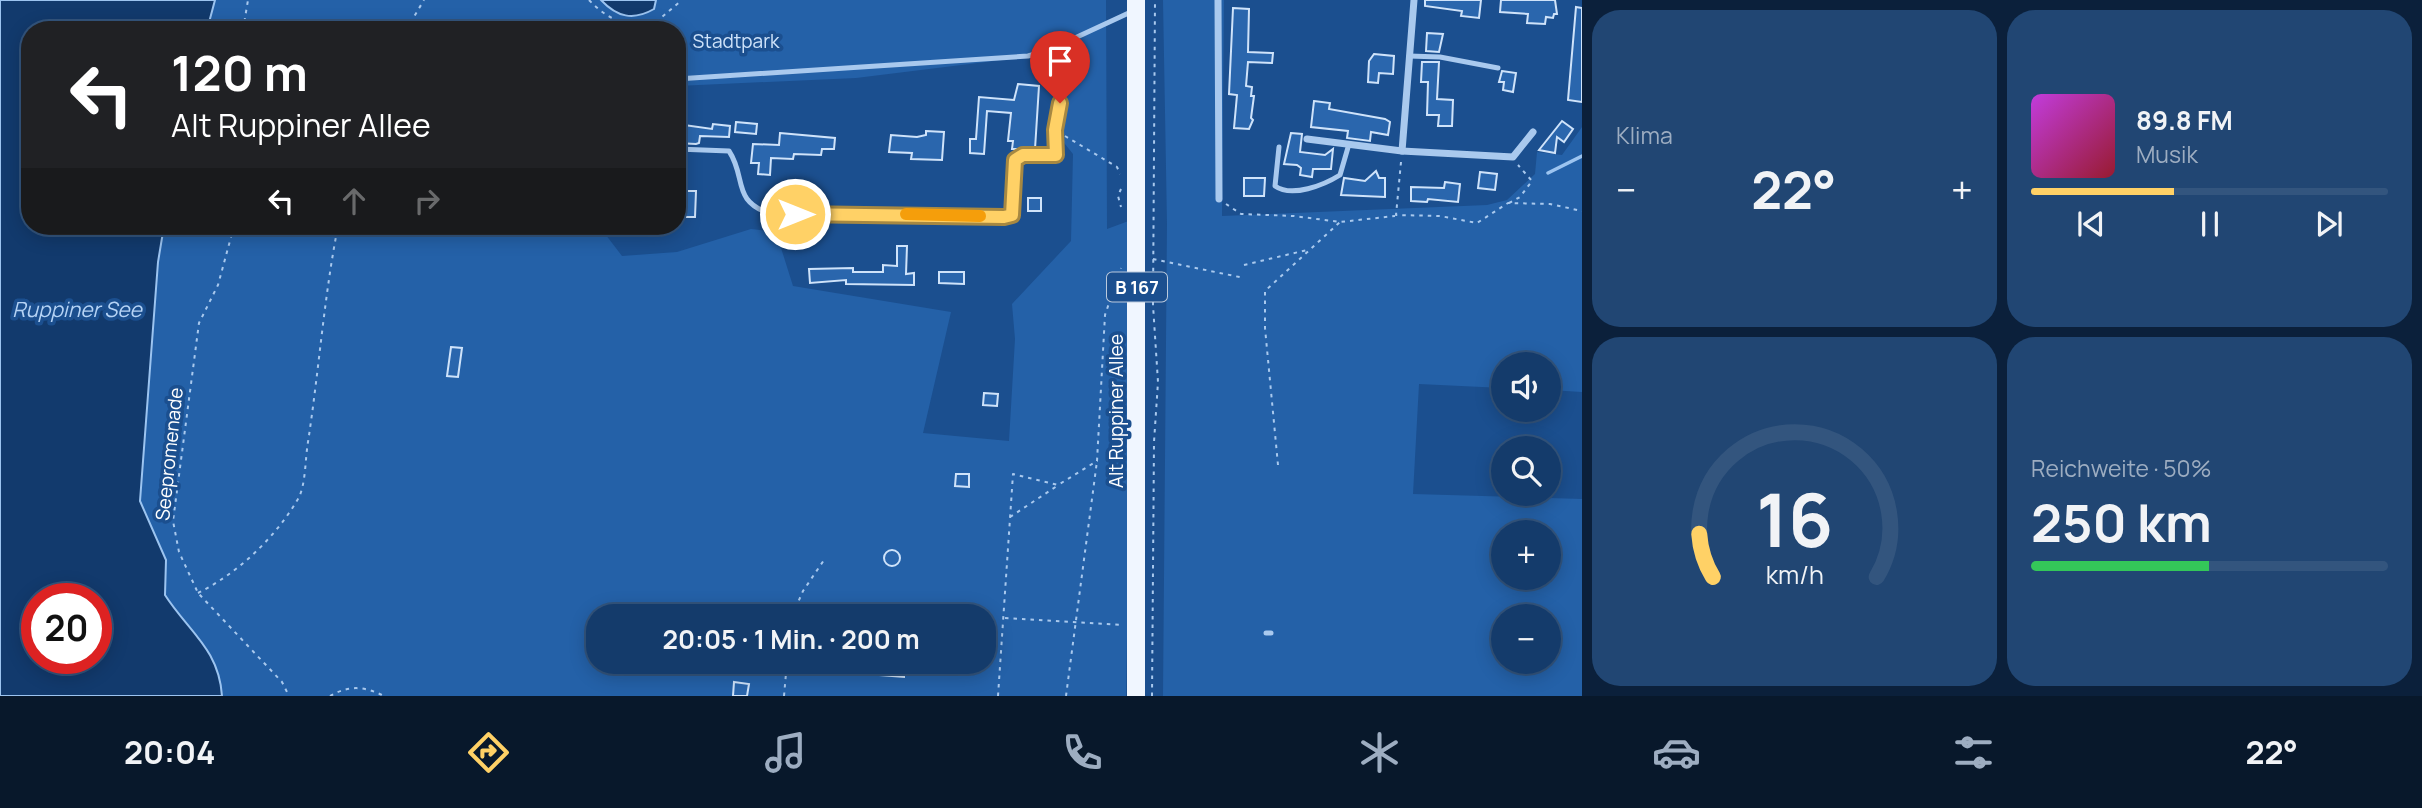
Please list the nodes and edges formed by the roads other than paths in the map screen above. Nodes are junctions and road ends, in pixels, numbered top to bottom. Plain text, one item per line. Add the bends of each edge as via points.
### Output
1 (1218, 0) edge
2 (1414, 0) edge
3 (1136, 5) edge
4 (1049, 50) junction
5 (1409, 56) junction
6 (1498, 68) dead end
7 (686, 78) edge
8 (1533, 132) dead end
9 (1307, 139) dead end
10 (1349, 144) junction
11 (1279, 147) dead end
12 (686, 149) edge
13 (1402, 150) junction
14 (1219, 199) road end
15 (1136, 696) edge

1 - 14 street
2 - 5 street
3 - 4 lane
3 - 15 main road, Alt Ruppiner Allee / B 167
4 - 7 lane via 1028,56
4 - 12 lane via 1065,76 1055,130 1056,155 1023,155 1015,160 1012,215 771,214 757,210 741,192 729,151
5 - 6 lane
5 - 13 street
8 - 13 street via 1513,157
9 - 10 street
10 - 11 lane via 1340,175 1327,183 1284,190 1275,182
10 - 13 street

